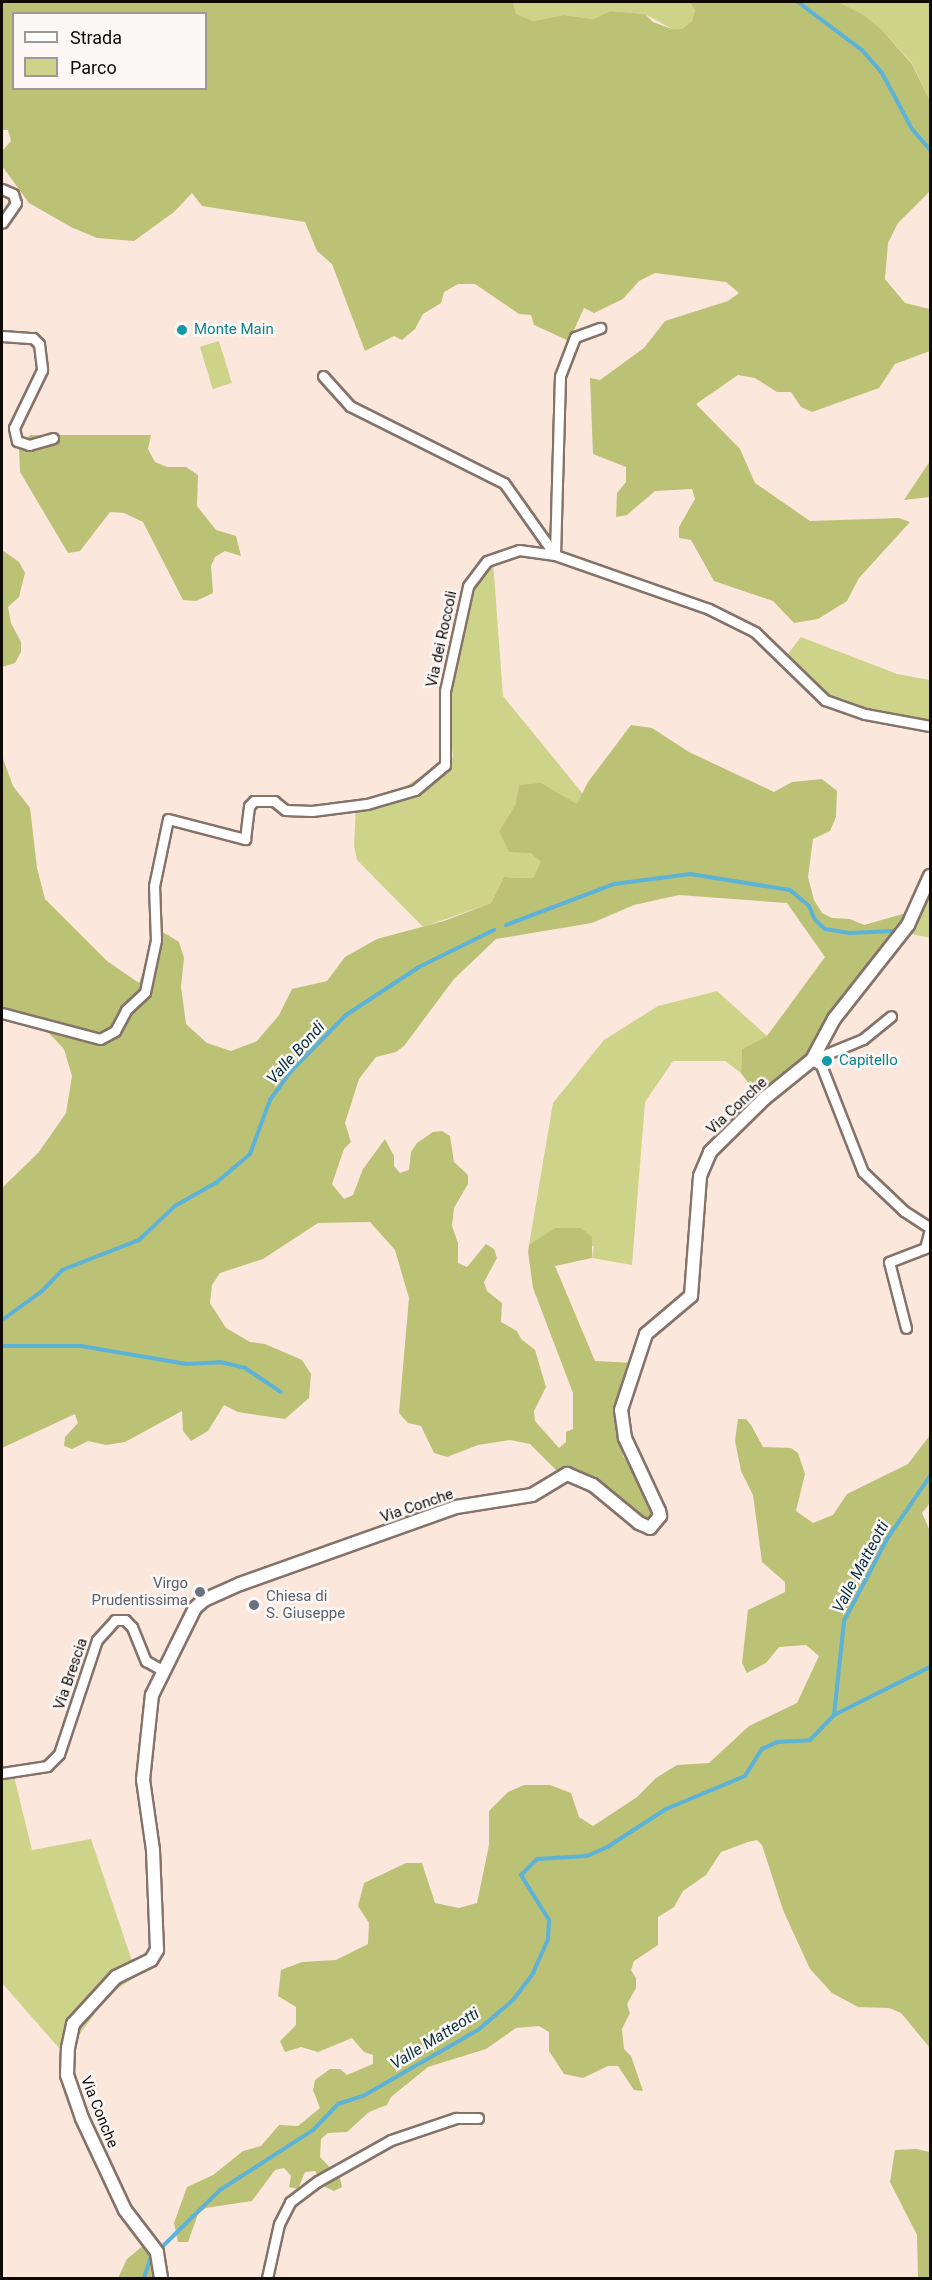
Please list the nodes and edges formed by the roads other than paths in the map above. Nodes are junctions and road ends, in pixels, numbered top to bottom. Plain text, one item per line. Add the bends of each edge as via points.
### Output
1 (2, 189) edge
2 (2, 223) edge
3 (600, 328) dead end
4 (2, 336) edge
5 (322, 376) dead end
6 (53, 438) dead end
7 (555, 555) junction
8 (930, 726) edge
9 (930, 876) edge
10 (2, 1013) edge
11 (891, 1016) dead end
12 (812, 1060) junction
13 (930, 1229) edge
14 (906, 1328) dead end
15 (162, 1670) junction
16 (2, 1773) edge
17 (478, 2118) dead end
18 (161, 2278) edge
19 (267, 2278) edge

1 - 2 street via 13,194 16,203
3 - 7 street via 575,337 560,376
4 - 6 street via 33,338 39,344 42,370 14,428 17,441 29,445
5 - 7 street via 350,406 504,483
7 - 8 street, Via dei Roccoli via 710,609 755,633 825,700 865,714
7 - 10 street, Via dei Roccoli via 519,550 487,561 468,586 445,691 445,765 416,790 367,804 312,811 285,810 274,801 254,801 249,806 245,839 168,819 154,886 156,940 145,992 126,1010 115,1031 100,1039
9 - 12 street, Via Conche via 908,925 834,1019
11 - 12 street via 863,1039
12 - 13 street via 821,1065 863,1172 904,1211
12 - 15 street, Via Conche via 765,1098 710,1152 700,1176 691,1296 646,1334 631,1372 621,1410 625,1437 659,1511 660,1516 650,1528 593,1485 567,1474 532,1495 456,1507 204,1600 195,1608
13 - 14 street via 926,1248 889,1262
15 - 16 street, Via Brescia via 143,1656 132,1627 125,1620 115,1620 97,1640 59,1754 47,1766
15 - 18 street, Via Conche via 152,1695 143,1780 153,1850 157,1950 151,1960 116,1977 73,2024 67,2075 82,2118 125,2210 157,2252
17 - 19 street via 456,2118 391,2140 318,2181 286,2209

